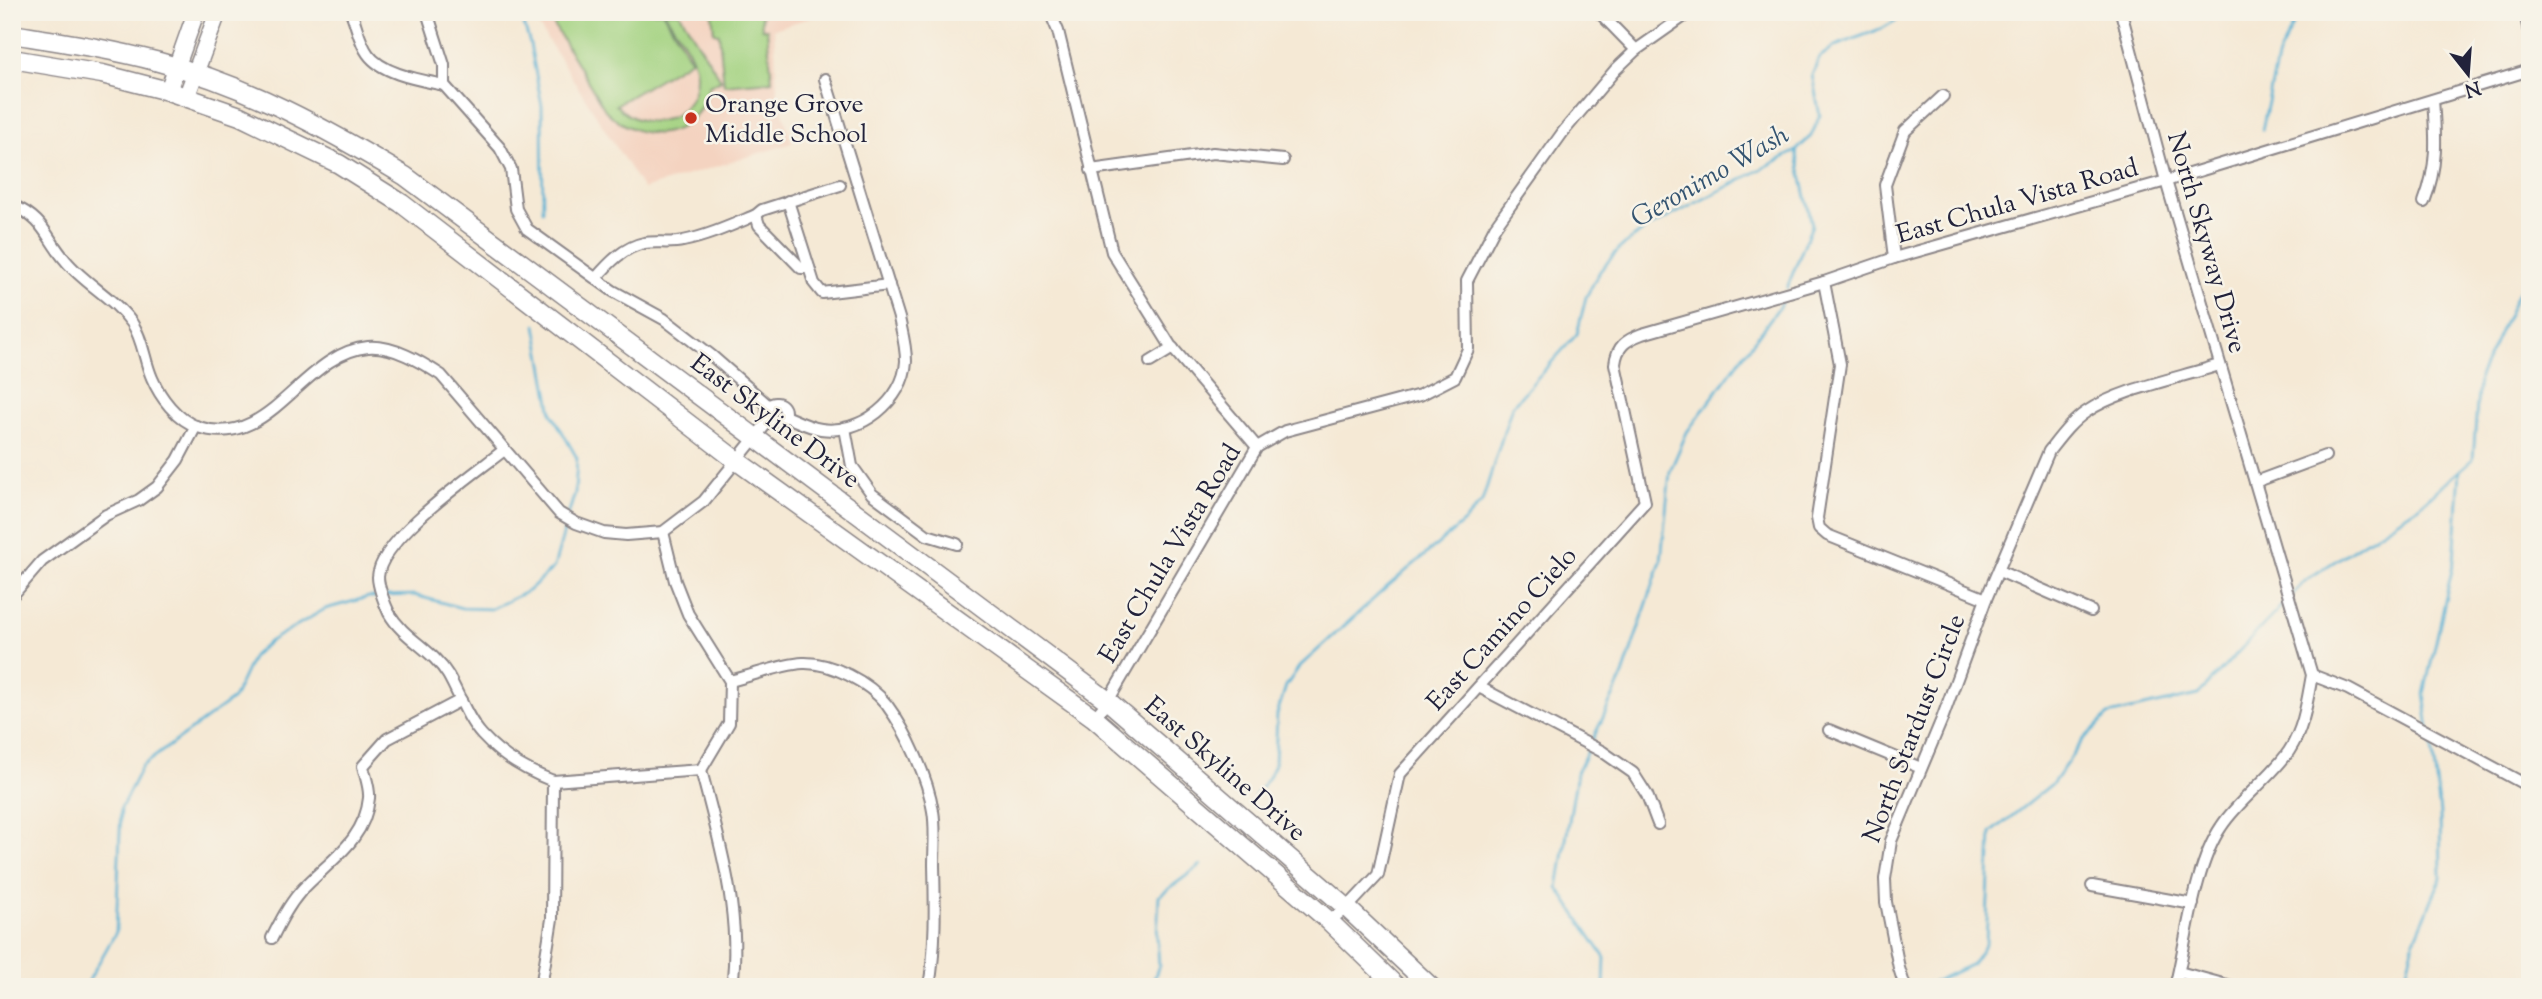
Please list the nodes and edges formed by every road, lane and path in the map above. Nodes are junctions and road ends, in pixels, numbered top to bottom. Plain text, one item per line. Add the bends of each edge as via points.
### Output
1 (195, 12) edge
2 (218, 12) edge
3 (351, 12) edge
4 (427, 12) edge
5 (1050, 12) edge
6 (1599, 12) edge
7 (1690, 12) edge
8 (2121, 12) edge
9 (2525, 12) edge
10 (12, 34) edge
11 (2530, 37) edge
12 (1636, 50) junction
13 (12, 59) edge
14 (176, 66) junction
15 (2530, 70) edge
16 (194, 72) junction
17 (825, 79) dead end
18 (444, 85) junction
19 (167, 92) junction
20 (1943, 96) dead end
21 (186, 98) junction
22 (2433, 100) junction
23 (1283, 160) dead end
24 (1091, 170) junction
25 (2166, 181) junction
26 (840, 185) dead end
27 (788, 201) junction
28 (2424, 202) dead end
29 (12, 205) edge
30 (755, 215) junction
31 (1894, 258) junction
32 (809, 268) junction
33 (596, 278) junction
34 (1824, 282) junction
35 (889, 285) junction
36 (1173, 348) junction
37 (1618, 349) joint
38 (1150, 362) dead end
39 (2219, 365) junction
40 (769, 406) junction
41 (785, 416) junction
42 (770, 419) junction
43 (196, 426) junction
44 (845, 428) junction
45 (755, 438) junction
46 (1257, 447) junction
47 (504, 450) junction
48 (2325, 456) dead end
49 (737, 461) junction
50 (2255, 482) junction
51 (663, 532) junction
52 (957, 544) dead end
53 (1998, 571) junction
54 (12, 596) edge
55 (1986, 599) junction
56 (2091, 611) dead end
57 (2312, 675) junction
58 (730, 681) junction
59 (1479, 687) junction
60 (461, 700) junction
61 (1108, 701) junction
62 (1094, 718) junction
63 (1829, 730) dead end
64 (1921, 768) junction
65 (701, 770) junction
66 (553, 781) junction
67 (2530, 787) edge
68 (1658, 824) dead end
69 (2092, 886) dead end
70 (2193, 904) junction
71 (1347, 908) junction
72 (1329, 921) junction
73 (272, 938) dead end
74 (2179, 972) junction
75 (541, 987) edge
76 (732, 987) edge
77 (929, 987) edge
78 (1397, 987) edge
79 (1431, 987) edge
80 (1905, 987) edge
81 (2175, 987) edge
82 (2234, 987) edge

1 - 14 main road
2 - 16 main road
3 - 18 street via 367,53 376,62
4 - 18 street via 444,65
5 - 24 street
6 - 12 street
7 - 12 street
8 - 25 street, North Skyway Drive
9 - 11 street
10 - 14 main road, East Skyline Drive via 108,49
12 - 46 street, East Chula Vista Road via 1563,132 1496,227 1467,281 1468,349 1455,377 1420,395 1285,431
13 - 19 main road, East Skyline Drive via 102,74
14 - 16 main road, East Skyline Drive
14 - 19 main road
15 - 22 street, East Chula Vista Road
16 - 21 main road
16 - 45 main road, East Skyline Drive via 315,123 405,176
17 - 35 street
18 - 33 street via 504,155 511,169 516,209 527,229
19 - 21 main road, East Skyline Drive
20 - 31 street via 1905,131 1885,185
21 - 49 main road, East Skyline Drive via 288,138 401,203
22 - 25 street, East Chula Vista Road
22 - 28 street via 2437,140 2433,178
23 - 24 street via 1213,153
24 - 36 street via 1112,252
25 - 31 street, East Chula Vista Road
25 - 39 street, North Skyway Drive
26 - 27 street
27 - 30 street
27 - 32 street
29 - 43 street via 43,226 65,260 132,323 162,397
30 - 32 street via 759,225 802,268
30 - 33 street via 701,237 630,248
31 - 34 street, East Chula Vista Road
32 - 35 street via 822,293
33 - 40 street via 664,319
34 - 37 street, East Chula Vista Road via 1630,338
34 - 55 street via 1840,364 1819,528
35 - 44 street via 905,345 903,377 894,395 875,414
36 - 38 street
36 - 46 street
37 - 59 street, East Camino Cielo via 1615,364 1645,502
39 - 50 street, North Skyway Drive
39 - 53 street, North Stardust Circle via 2108,400 2065,430 2049,451
40 - 41 street via 780,404
40 - 42 street
41 - 42 street via 778,422
41 - 44 street via 824,429
42 - 45 street
43 - 47 street via 237,429 261,418 324,364 369,346 418,360 441,375
43 - 54 street via 157,487 106,515 42,561
44 - 52 street via 852,466 872,494 927,535
45 - 49 street
45 - 61 main road, East Skyline Drive
46 - 61 street, East Chula Vista Road
47 - 51 street via 559,513 576,523 604,533
47 - 60 street via 409,527 385,555 378,578 388,611 446,672
48 - 50 street
49 - 51 street via 704,501
49 - 62 main road, East Skyline Drive
50 - 57 street, North Skyway Drive
51 - 58 street via 688,614
53 - 55 street, North Stardust Circle
53 - 56 street
55 - 64 street, North Stardust Circle
57 - 67 street via 2348,689
57 - 70 street, North Skyway Drive via 2303,722 2289,752 2220,828
58 - 65 street via 729,723
58 - 77 street via 803,663 829,667 860,681 885,703 903,730 934,812 934,959
59 - 68 street via 1603,752 1633,773
59 - 71 street, East Camino Cielo via 1401,774 1378,875
60 - 66 street via 480,734 503,754
60 - 73 street via 387,739 363,766 369,797 359,833 300,892
61 - 62 street, East Chula Vista Road
61 - 71 main road, East Skyline Drive
62 - 72 main road, East Skyline Drive
63 - 64 street
64 - 80 street, North Stardust Circle via 1891,841 1885,879
65 - 66 street
65 - 76 street via 730,890
66 - 75 street via 552,919
69 - 70 street
70 - 74 street, North Skyway Drive
71 - 72 street, East Camino Cielo
71 - 79 main road, East Skyline Drive
72 - 78 main road, East Skyline Drive
74 - 81 street, North Skyway Drive
74 - 82 street

